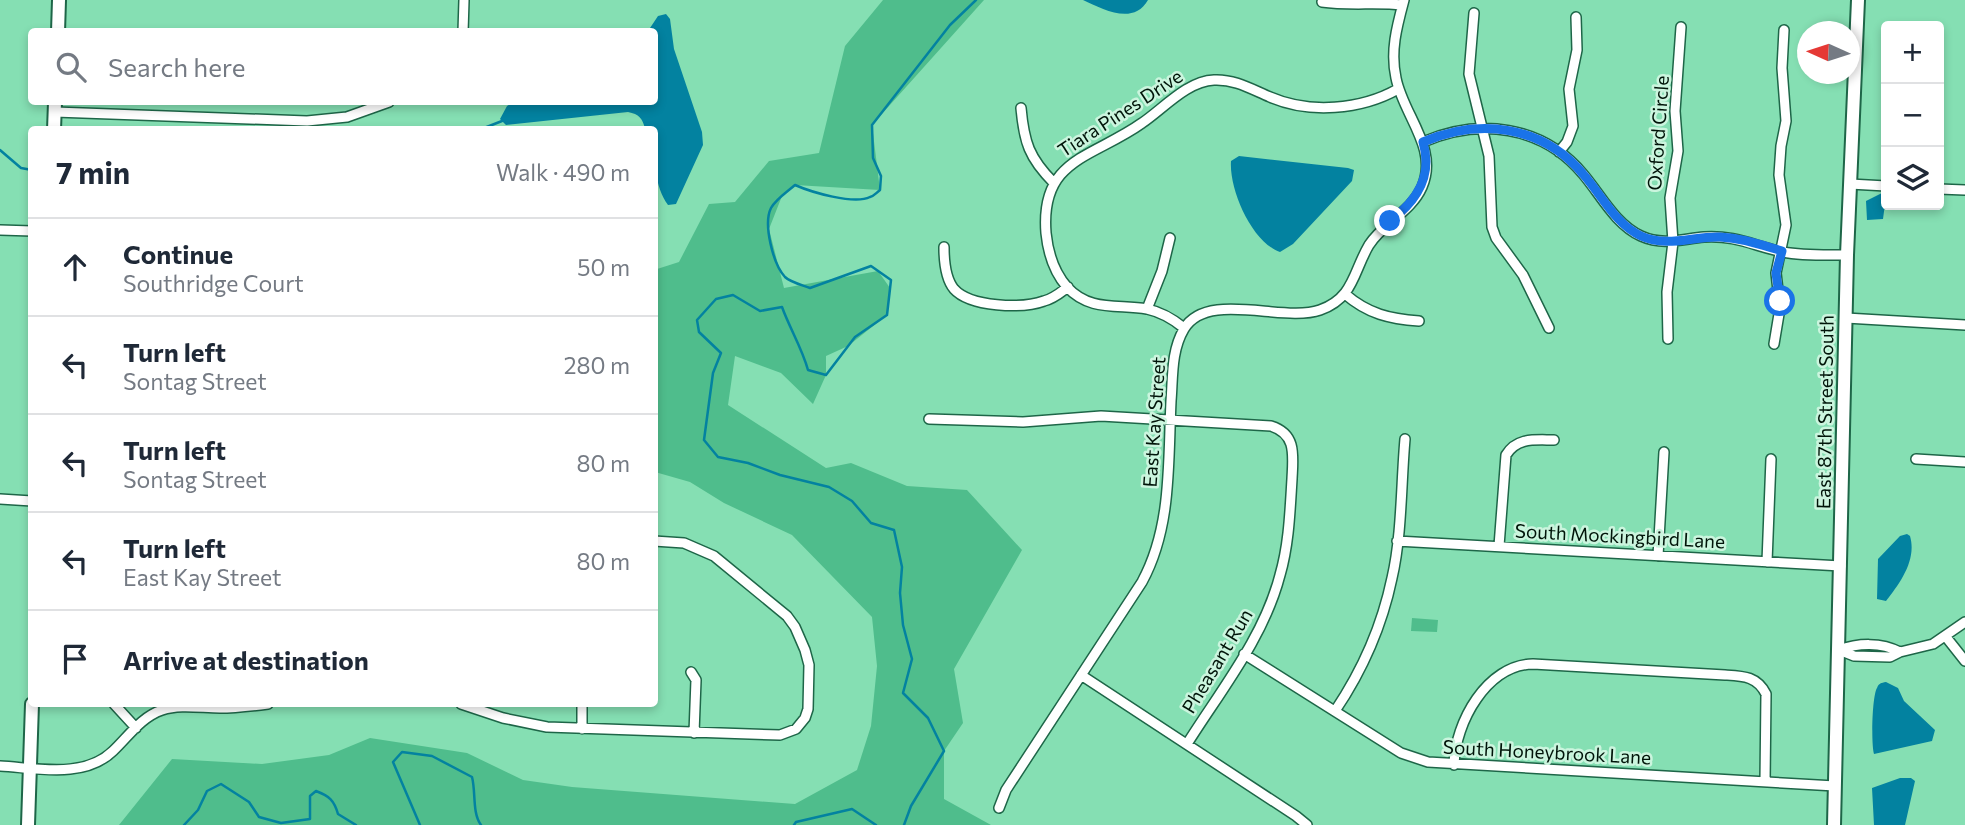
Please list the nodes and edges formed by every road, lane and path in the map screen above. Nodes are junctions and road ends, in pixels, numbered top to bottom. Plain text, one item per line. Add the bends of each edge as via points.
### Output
1 (59, 0) edge
2 (464, 0) edge
3 (1858, 0) edge
4 (1322, 2) dead end
5 (1403, 3) edge
6 (1474, 13) dead end
7 (1576, 17) dead end
8 (1681, 27) dead end
9 (58, 28) edge
10 (463, 28) edge
11 (1784, 30) dead end
12 (1398, 89) junction
13 (381, 105) edge
14 (55, 107) edge
15 (1021, 107) dead end
16 (54, 126) edge
17 (1483, 127) junction
18 (1423, 142) junction
19 (1559, 152) junction
20 (1054, 183) junction
21 (1850, 184) junction
22 (1881, 186) edge
23 (1944, 189) edge
24 (1965, 190) edge
25 (0, 230) edge
26 (28, 232) edge
27 (1170, 238) dead end
28 (1672, 242) junction
29 (944, 247) dead end
30 (1782, 251) junction
31 (1847, 255) junction
32 (1068, 287) junction
33 (1345, 294) junction
34 (1147, 309) junction
35 (1846, 318) junction
36 (1419, 321) dead end
37 (1965, 325) edge
38 (1184, 328) junction
39 (1549, 328) dead end
40 (1668, 339) dead end
41 (1774, 344) dead end
42 (929, 418) dead end
43 (1170, 419) junction
44 (1405, 439) dead end
45 (1554, 440) dead end
46 (1664, 452) dead end
47 (1916, 458) dead end
48 (1772, 459) dead end
49 (1965, 462) edge
50 (0, 499) edge
51 (28, 500) edge
52 (658, 541) edge
53 (1396, 541) junction
54 (1499, 547) junction
55 (1658, 556) junction
56 (1767, 562) junction
57 (1841, 566) junction
58 (1965, 622) edge
59 (1946, 637) junction
60 (1839, 650) junction
61 (1244, 653) junction
62 (1965, 661) edge
63 (691, 672) dead end
64 (1081, 675) junction
65 (32, 707) edge
66 (117, 707) edge
67 (234, 707) edge
68 (478, 707) edge
69 (582, 707) edge
70 (1335, 711) junction
71 (135, 728) junction
72 (582, 729) junction
73 (694, 733) junction
74 (1187, 744) junction
75 (1454, 765) junction
76 (0, 766) edge
77 (30, 768) junction
78 (1765, 782) junction
79 (1835, 786) junction
80 (999, 808) dead end
81 (28, 825) edge
82 (1307, 825) edge
83 (1834, 825) edge

1 - 9 street
2 - 10 street
3 - 21 street, East 87th Street South
4 - 5 street
5 - 12 street via 1394,44
6 - 17 street via 1469,74
7 - 19 street via 1577,50 1569,89 1573,126
8 - 28 street, Oxford Circle
11 - 30 street via 1786,121 1779,175 1786,225
12 - 18 street
12 - 20 street, Tiara Pines Drive via 1373,102 1346,108 1298,104 1237,83 1204,82 1073,162
13 - 14 street via 347,117 307,121
14 - 16 street
15 - 20 street via 1024,140
17 - 18 street
17 - 19 street via 1529,135
17 - 39 street via 1492,227
18 - 33 street via 1427,167 1422,187 1370,244
19 - 28 street via 1583,173 1630,230 1651,240
20 - 32 street, Tiara Pines Drive via 1046,215 1047,243 1055,268
21 - 22 street
21 - 31 street, East 87th Street South
23 - 24 street
25 - 26 street
27 - 34 street
28 - 30 street via 1729,238
28 - 40 street, Oxford Circle
29 - 32 street via 950,283 971,301 1032,304 1051,299
30 - 31 street
30 - 41 street via 1776,273 1780,308
31 - 35 street, East 87th Street South
32 - 34 street, Tiara Pines Drive via 1099,306
33 - 36 street via 1373,314
33 - 38 street via 1310,313 1217,310
34 - 38 street, Tiara Pines Drive
35 - 37 street
35 - 57 street, East 87th Street South
38 - 43 street, East Kay Street via 1173,361
42 - 43 street via 1024,422 1101,416
43 - 61 street, Pheasant Run via 1271,426 1284,432 1292,443 1285,554 1267,612
43 - 64 street, East Kay Street via 1166,506 1156,553
44 - 53 street
45 - 54 street via 1523,441 1506,456
46 - 55 street
47 - 49 street
48 - 56 street
50 - 51 street
52 - 73 street via 706,550 787,616 802,640 809,665 808,709 796,729 780,735
53 - 54 street, South Mockingbird Lane
53 - 70 street via 1392,578 1379,624
54 - 55 street, South Mockingbird Lane
55 - 56 street, South Mockingbird Lane
56 - 57 street, South Mockingbird Lane
57 - 60 street, East 87th Street South
58 - 59 street
59 - 60 street via 1922,649 1900,652 1855,644
59 - 62 street
60 - 79 street, East 87th Street South
61 - 70 street, South Honeybrook Lane
61 - 74 street, Pheasant Run
63 - 73 street via 696,680
64 - 74 street
64 - 80 street, East Kay Street
65 - 77 street
66 - 71 street
67 - 71 street via 170,708
68 - 72 street via 530,724
69 - 72 street
70 - 75 street, South Honeybrook Lane via 1401,753
71 - 77 street via 111,753 91,765
72 - 73 street
74 - 82 street
75 - 78 street, South Honeybrook Lane
75 - 78 street via 1463,722 1489,684 1511,668 1534,664 1753,678 1766,694
76 - 77 street
77 - 81 street
78 - 79 street, South Honeybrook Lane
79 - 83 street, East 87th Street South

